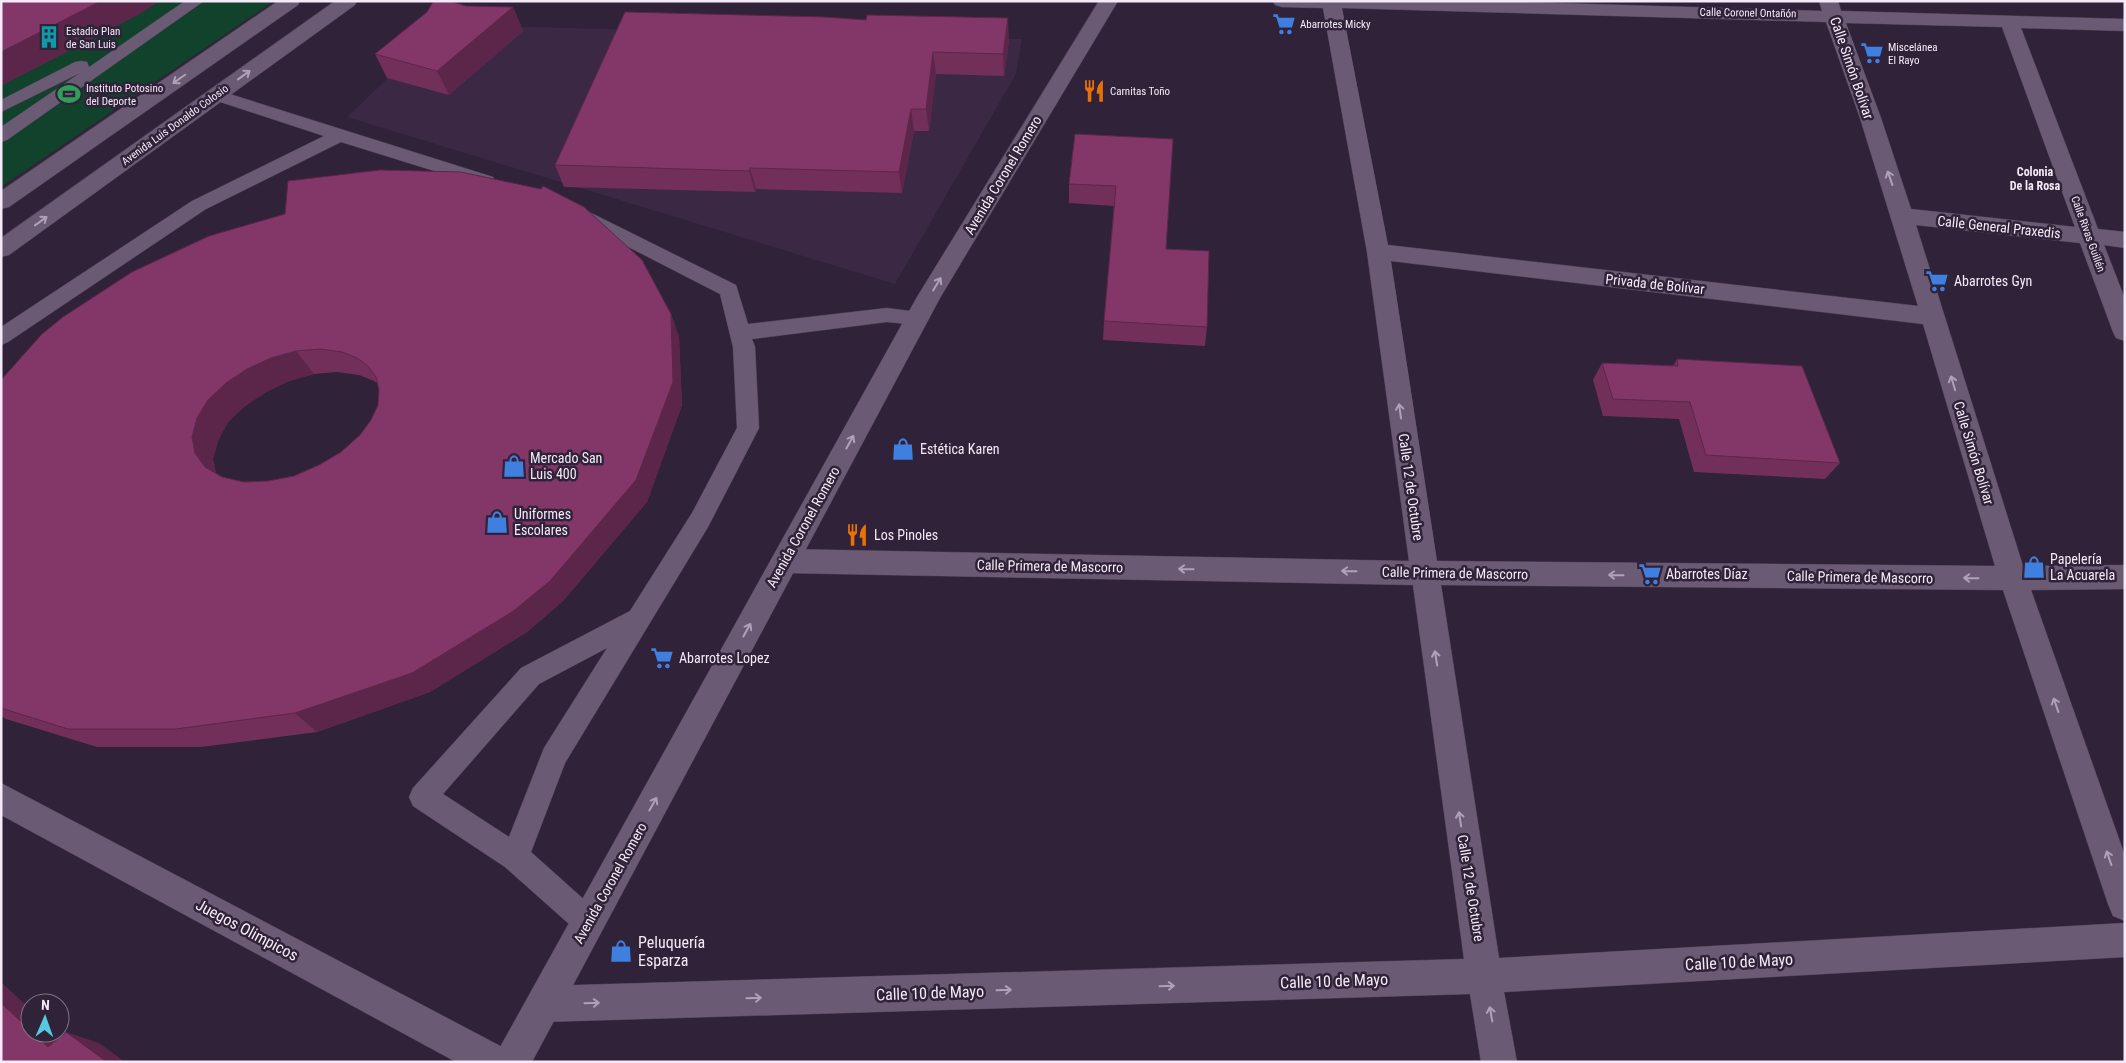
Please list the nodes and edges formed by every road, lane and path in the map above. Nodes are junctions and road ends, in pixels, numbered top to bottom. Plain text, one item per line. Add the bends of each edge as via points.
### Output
1 (196, 1) edge
2 (291, 1) edge
3 (348, 1) edge
4 (1109, 1) edge
5 (1282, 1) edge
6 (1332, 3) junction
7 (1831, 8) edge
8 (2010, 22) junction
9 (2125, 26) edge
10 (142, 39) junction
11 (216, 95) junction
12 (1, 107) edge
13 (1, 136) edge
14 (340, 136) junction
15 (40, 175) junction
16 (506, 187) edge
17 (83, 190) junction
18 (1, 202) edge
19 (561, 204) edge
20 (1904, 216) junction
21 (2089, 237) junction
22 (2125, 240) edge
23 (1, 249) edge
24 (1378, 252) junction
25 (1932, 316) junction
26 (918, 318) junction
27 (2125, 332) edge
28 (739, 333) junction
29 (1, 337) edge
30 (785, 562) junction
31 (1424, 573) junction
32 (2125, 577) edge
33 (2013, 578) junction
34 (639, 619) junction
35 (1, 798) edge
36 (515, 857) junction
37 (2125, 904) edge
38 (588, 922) junction
39 (2125, 940) edge
40 (1484, 976) junction
41 (543, 1004) junction
42 (493, 1062) edge
43 (512, 1062) edge
44 (1500, 1062) edge

1 - 10 lane
2 -> 15 street
11 -> 3 street, Avenida Luis Donaldo Colosio
26 -> 4 street, Avenida Coronel Romero
5 - 6 street, Calle Coronel Ontañón
6 - 7 street, Calle Coronel Ontañón
6 - 24 street, Calle 12 de Octubre
7 - 8 street, Calle Coronel Ontañón
20 -> 7 street, Calle Simón Bolívar
8 - 9 street, Calle Coronel Ontañón
8 - 21 street, Calle Rivas Guillén
10 - 12 lane via 98,57
10 - 13 lane
11 - 14 lane
11 - 17 street, Avenida Luis Donaldo Colosio
14 - 16 lane
14 - 29 lane via 199,205
15 - 17 street
15 - 18 street
23 -> 17 street, Avenida Luis Donaldo Colosio
19 - 28 lane via 730,290
20 - 21 street, Calle General Praxedis
20 - 25 street, Calle Simón Bolívar
21 - 22 street, Calle General Praxedis
21 - 27 street, Calle Rivas Guillén
24 - 25 street, Privada de Bolívar
31 -> 24 street, Calle 12 de Octubre
33 -> 25 street, Calle Simón Bolívar
26 - 28 lane via 887,315
30 -> 26 street, Avenida Coronel Romero
28 - 34 lane via 744,347 748,428 700,520
31 -> 30 street, Calle Primera de Mascorro
38 -> 30 street, Avenida Coronel Romero
33 -> 31 street, Calle Primera de Mascorro
40 -> 31 street, Calle 12 de Octubre
32 - 33 street, Calle Primera de Mascorro
37 -> 33 street, Calle Simón Bolívar
34 - 36 lane via 554,756
34 - 36 lane via 530,676 424,797
35 - 42 street, Juegos Olimpicos
36 - 38 lane
38 - 41 street, Avenida Coronel Romero
39 - 40 street, Calle 10 de Mayo
41 -> 40 street, Calle 10 de Mayo
44 -> 40 street, Calle 12 de Octubre
41 - 43 street, Avenida Coronel Romero

